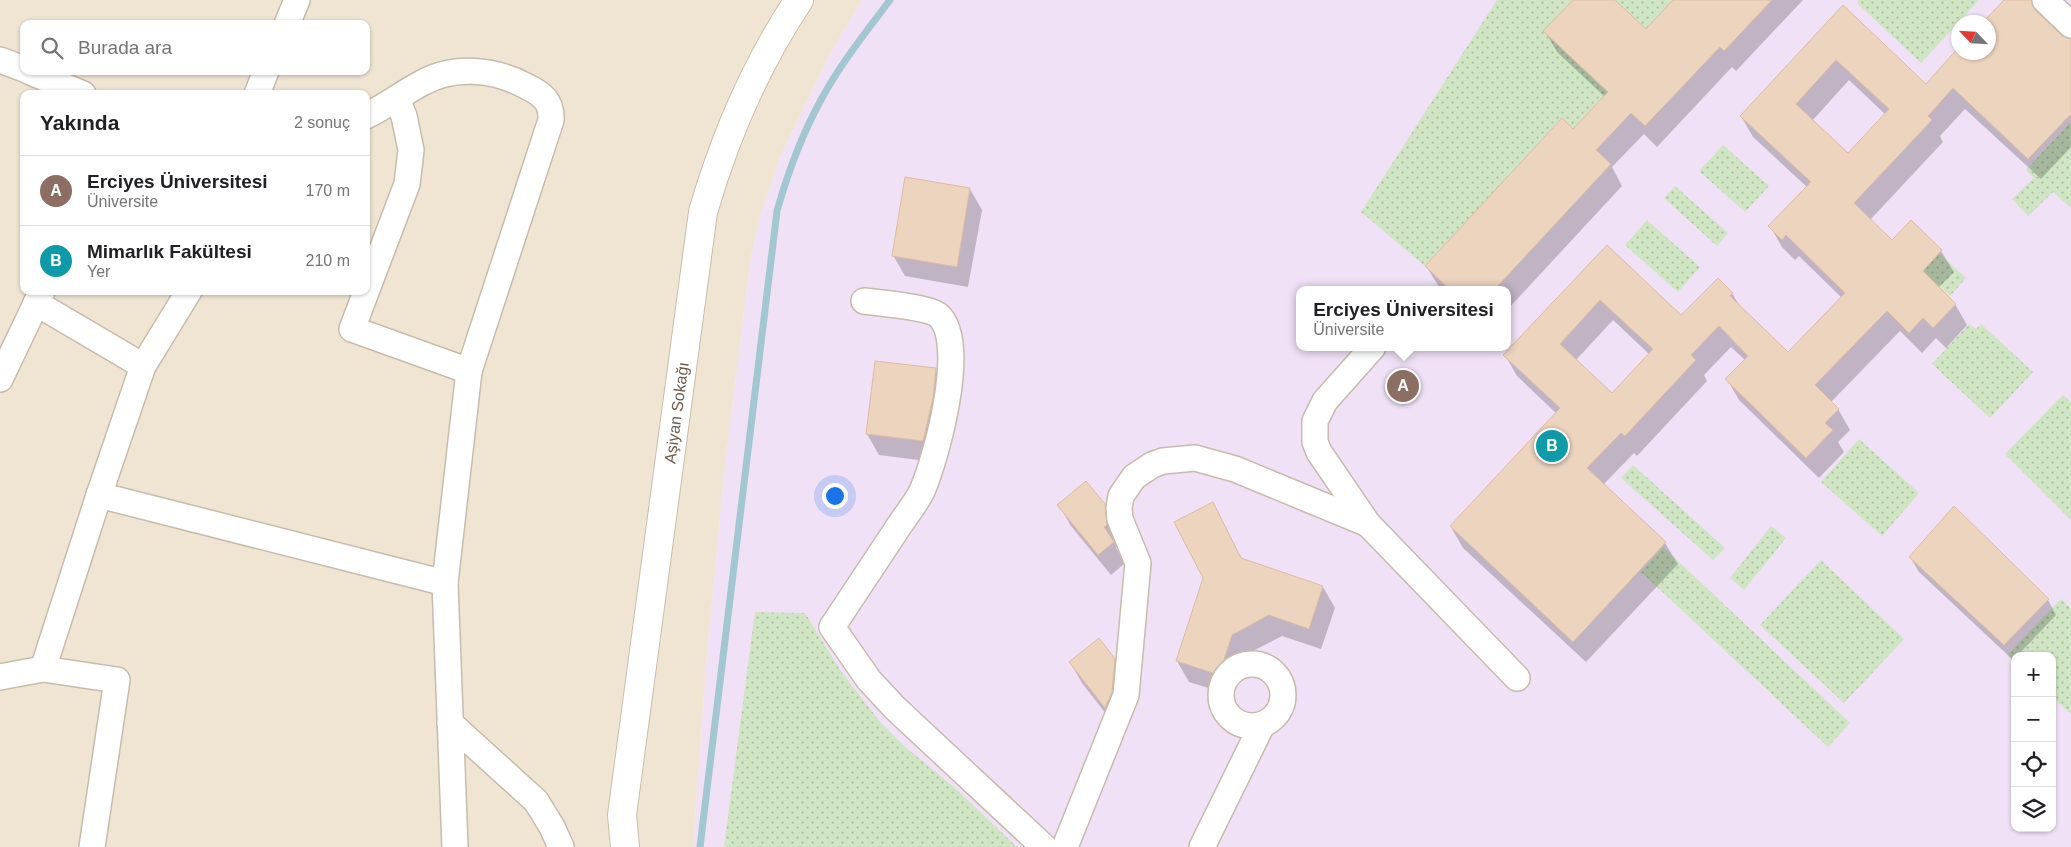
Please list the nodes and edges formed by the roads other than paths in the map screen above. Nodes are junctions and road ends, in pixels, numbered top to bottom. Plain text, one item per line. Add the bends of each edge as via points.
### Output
1 (297, 0) edge
2 (799, 0) edge
3 (2045, 0) edge
4 (289, 20) edge
5 (2071, 25) edge
6 (0, 60) edge
7 (20, 68) edge
8 (37, 75) edge
9 (264, 75) edge
10 (73, 90) edge
11 (259, 90) edge
12 (397, 99) junction
13 (370, 114) edge
14 (370, 282) edge
15 (187, 295) edge
16 (365, 295) edge
17 (39, 297) edge
18 (864, 301) dead end
19 (1370, 351) edge
20 (143, 366) junction
21 (469, 371) junction
22 (0, 378) edge
23 (98, 495) junction
24 (1368, 524) junction
25 (445, 583) junction
26 (43, 669) junction
27 (0, 677) edge
28 (1517, 678) dead end
29 (450, 724) junction
30 (1262, 725) dead end
31 (92, 847) edge
32 (455, 847) edge
33 (561, 847) edge
34 (625, 847) edge
35 (1044, 847) edge
36 (1065, 847) edge
37 (1202, 847) edge

1 - 4 street
2 - 34 street, Aşiyan Sokağı via 741,103 703,212 622,815
3 - 5 street
6 - 7 street
8 - 10 street
9 - 11 street
12 - 13 street
12 - 14 street via 411,150 407,184
12 - 21 street via 438,76 470,71 521,83 545,97 551,111 551,120
15 - 20 street
16 - 21 street via 352,329
17 - 20 street
17 - 22 street
18 - 35 street via 929,310 940,316 950,350 949,392 922,491 832,627 869,680 894,708
19 - 24 street via 1318,411 1314,432 1319,452
20 - 23 street
21 - 25 street
23 - 25 street
23 - 26 street
24 - 28 street
24 - 36 street via 1235,469 1194,458 1158,463 1134,477 1121,496 1119,508 1120,519 1138,564 1126,695
25 - 29 street
26 - 27 street
26 - 31 street via 117,680
29 - 32 street
29 - 33 street via 536,800
30 - 37 street

